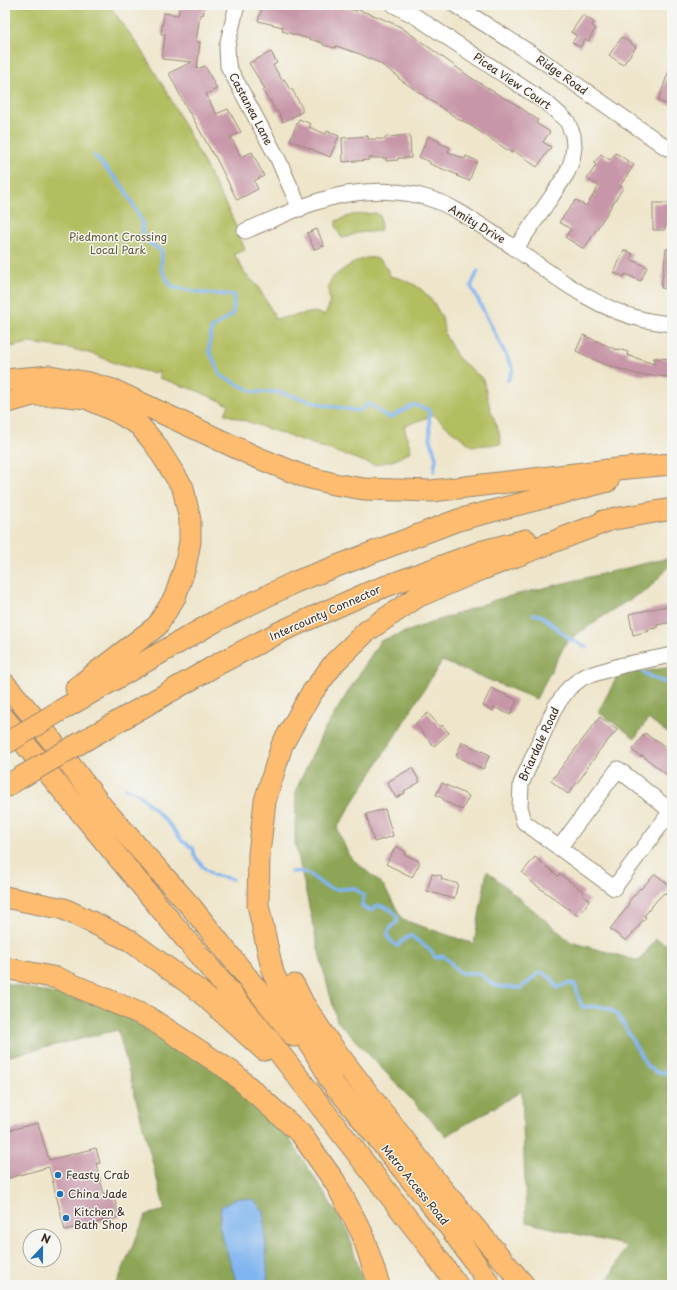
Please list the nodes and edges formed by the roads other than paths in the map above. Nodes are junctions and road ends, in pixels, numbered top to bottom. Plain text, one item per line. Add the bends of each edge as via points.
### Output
1 (237, 5) edge
2 (394, 5) edge
3 (455, 5) edge
4 (667, 148) dead end
5 (300, 209) junction
6 (245, 231) dead end
7 (516, 248) junction
8 (672, 324) edge
9 (5, 380) edge
10 (5, 403) edge
11 (672, 464) edge
12 (672, 470) edge
13 (672, 509) edge
14 (615, 518) junction
15 (672, 655) edge
16 (5, 684) edge
17 (60, 706) junction
18 (5, 720) edge
19 (5, 743) edge
20 (11, 783) edge
21 (559, 848) junction
22 (259, 854) junction
23 (5, 897) edge
24 (5, 968) edge
25 (336, 1088) junction
26 (332, 1122) junction
27 (379, 1285) edge
28 (456, 1285) edge
29 (490, 1285) edge
30 (524, 1285) edge

1 - 5 street, Castanea Lane via 227,46 228,66 278,159
2 - 7 street, Picea View Court via 415,16 548,104 567,121 573,135 574,147 570,166
3 - 4 street, Ridge Road via 540,59
5 - 6 street, Amity Drive
5 - 7 street, Amity Drive via 346,194 405,193 427,198 462,213
7 - 8 street, Amity Drive via 572,288 595,301 645,320
9 - 11 highway via 50,376 113,390 303,476 364,489 432,491
10 - 17 highway via 33,395 86,398 139,425 155,444 183,488 190,520 190,542 185,567 175,597 157,626
12 - 17 highway via 612,480 458,520 295,582 216,621
13 - 14 highway, Intercounty Connector
14 - 20 highway, Intercounty Connector, bridge via 480,552 370,592 282,631 227,659
14 - 22 highway via 417,597 367,631 335,662 310,694 282,745 265,801
15 - 21 street, Briardale Road via 623,665 583,677 569,688 555,707 520,784 520,807 524,822
16 - 25 highway via 104,809 192,908
17 - 19 highway, bridge
18 - 26 highway via 267,1037
21 - 21 street, Briardale Road via 618,769 671,811 614,888
22 - 25 highway via 258,905 273,973 297,1022
22 - 30 highway via 279,955 302,1003 328,1041 442,1189
23 - 26 highway via 64,909 129,940 198,990 261,1047
24 - 27 highway via 57,978 148,1018 232,1072 301,1134 335,1182 362,1233
25 - 29 highway, Metro Access Road via 451,1229
26 - 28 highway

